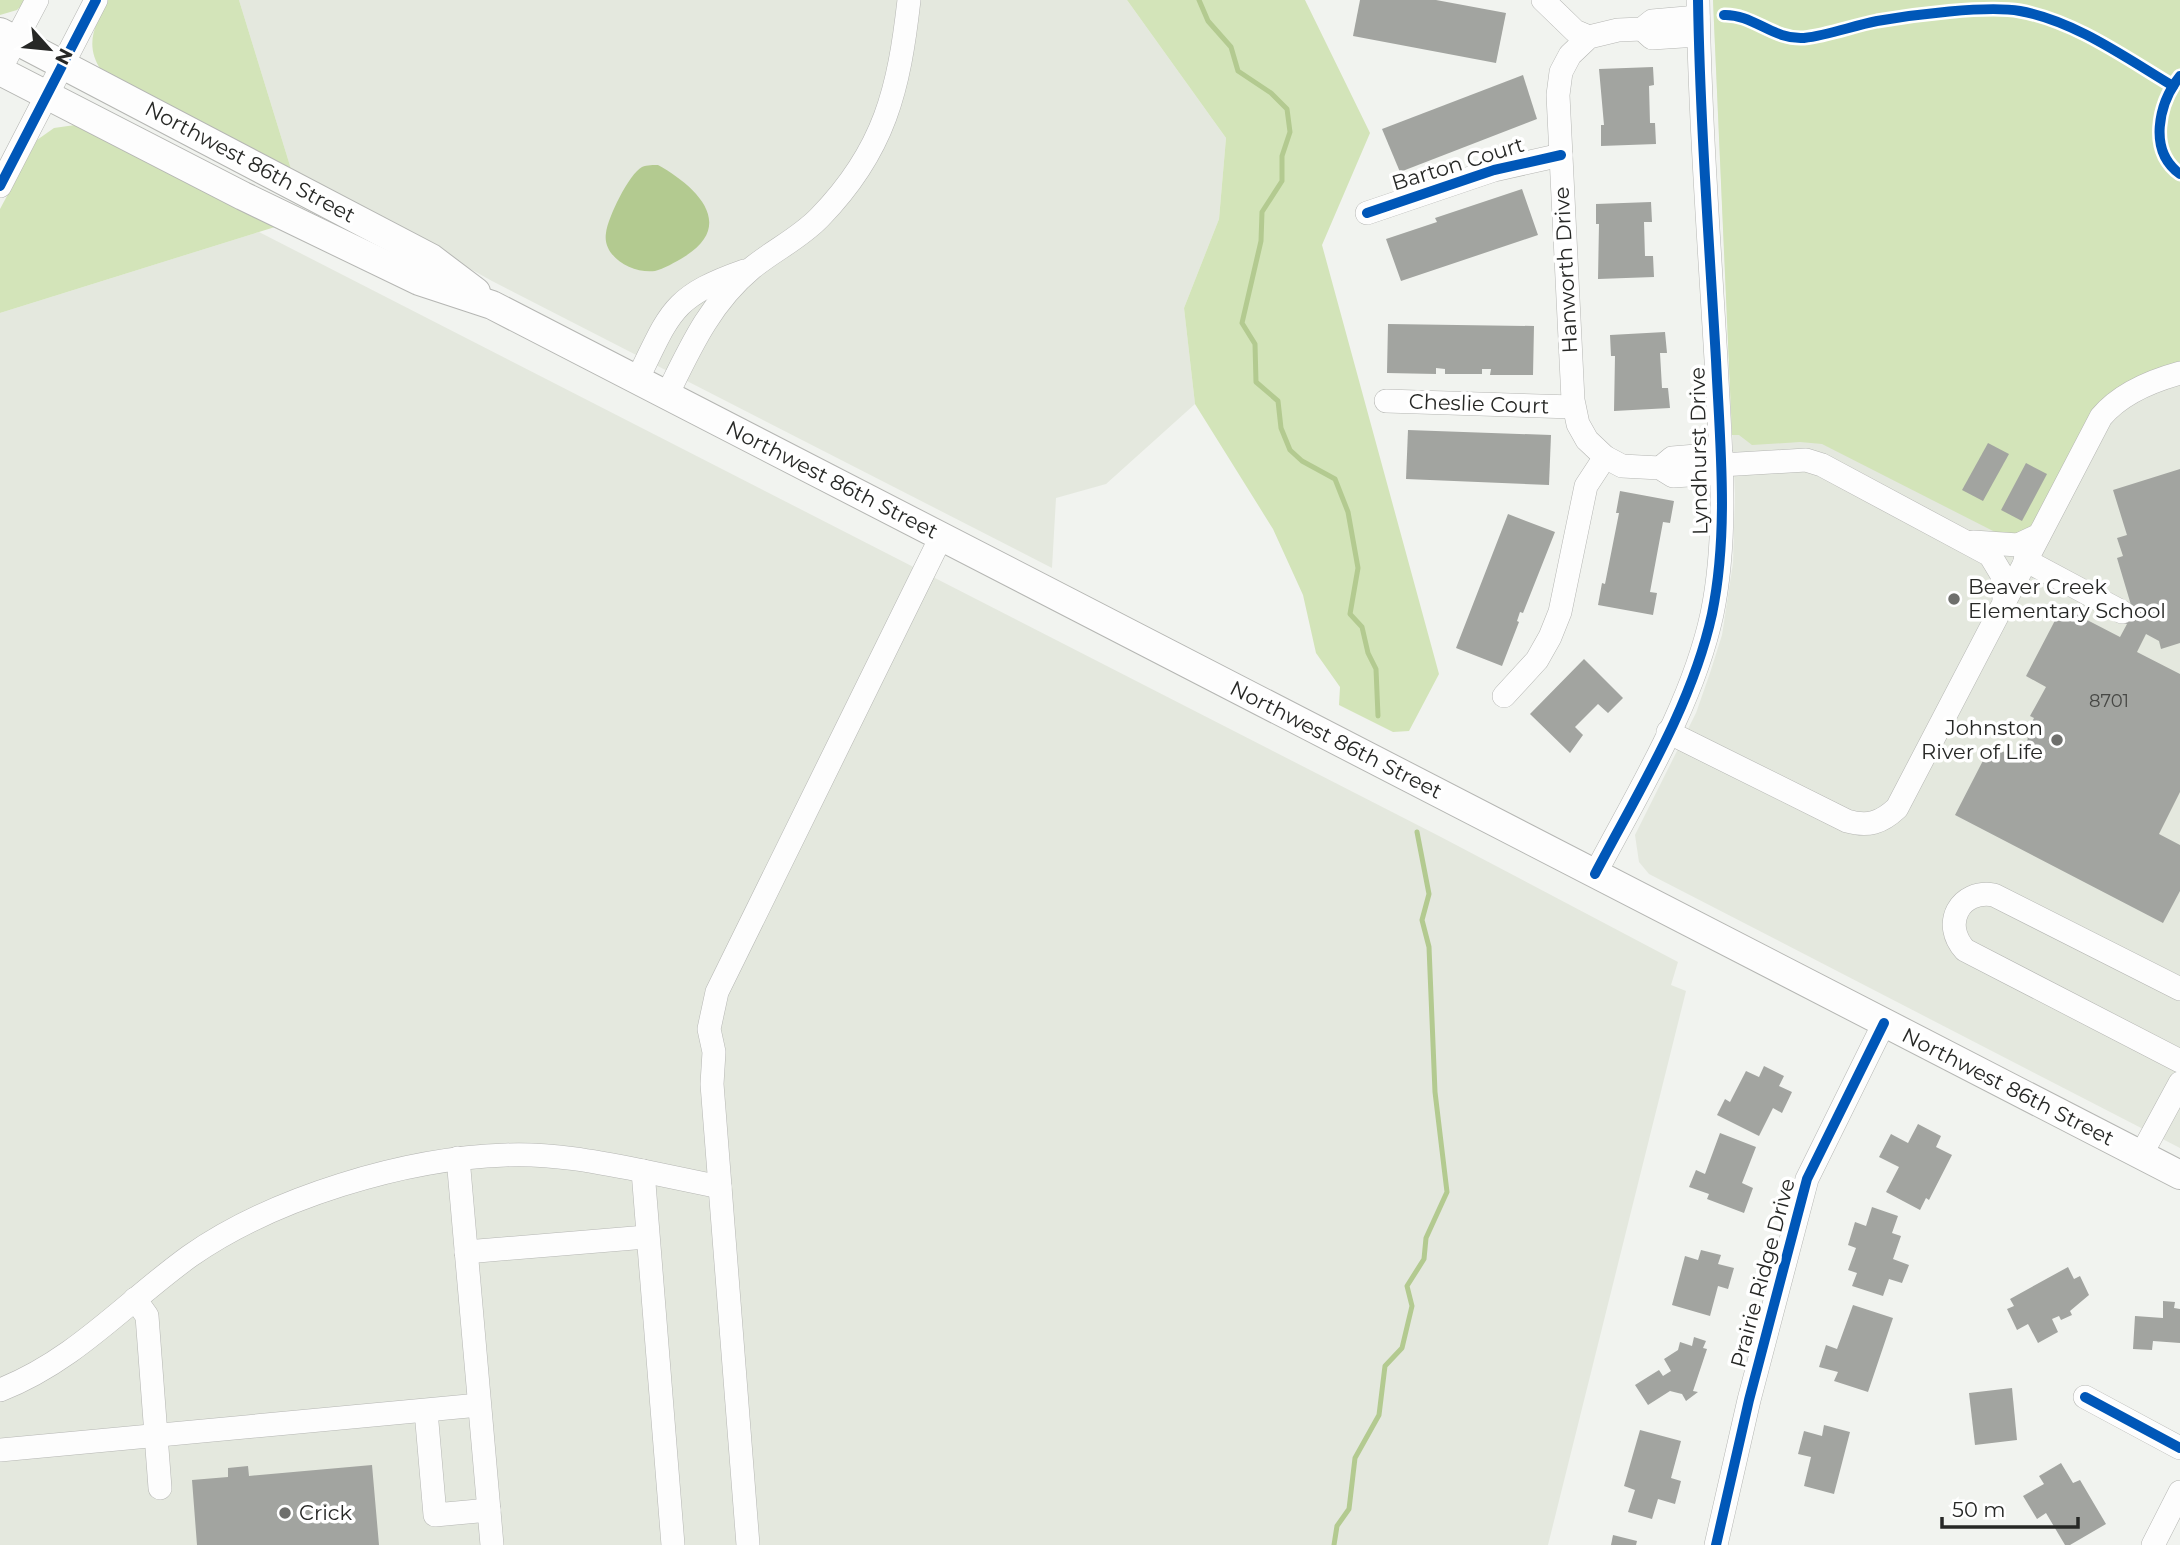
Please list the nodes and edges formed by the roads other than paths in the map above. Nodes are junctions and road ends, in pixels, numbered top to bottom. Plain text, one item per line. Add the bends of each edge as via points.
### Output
1 (37, 0) edge
2 (96, 0) edge
3 (909, 0) edge
4 (1543, 0) edge
5 (1698, 17) edge
6 (8, 36) edge
7 (1589, 37) junction
8 (64, 65) junction
9 (0, 71) edge
10 (48, 96) junction
11 (1561, 155) junction
12 (0, 186) edge
13 (1367, 214) dead end
14 (753, 268) junction
15 (492, 305) junction
16 (2180, 373) edge
17 (637, 380) junction
18 (667, 395) junction
19 (1386, 401) dead end
20 (1573, 407) junction
21 (1605, 457) junction
22 (1721, 464) junction
23 (2039, 535) junction
24 (942, 536) junction
25 (1970, 542) junction
26 (2025, 560) junction
27 (2004, 599) junction
28 (2122, 612) dead end
29 (1504, 696) dead end
30 (1668, 732) junction
31 (1595, 874) junction
32 (2180, 989) edge
33 (1884, 1023) junction
34 (2180, 1061) edge
35 (2180, 1083) edge
36 (2141, 1155) junction
37 (458, 1158) junction
38 (643, 1171) junction
39 (2180, 1175) edge
40 (720, 1187) junction
41 (646, 1237) junction
42 (466, 1252) junction
43 (135, 1299) junction
44 (0, 1390) edge
45 (2085, 1397) dead end
46 (479, 1405) junction
47 (426, 1411) junction
48 (156, 1436) junction
49 (2180, 1448) edge
50 (0, 1450) edge
51 (160, 1488) dead end
52 (2180, 1492) edge
53 (489, 1510) junction
54 (492, 1545) edge
55 (673, 1545) edge
56 (748, 1545) edge
57 (1716, 1545) edge
58 (2153, 1545) edge

1 - 6 street
2 - 8 street
3 - 14 street via 895,93 877,139 820,217
4 - 7 street via 1575,31
5 - 7 street via 1652,21 1642,29
5 - 22 street, Lyndhurst Drive
6 - 8 main road, Northwest 86th Street
6 - 9 street
7 - 11 street, Hanworth Drive via 1570,55 1561,72
8 - 10 street
8 - 15 main road, Northwest 86th Street via 431,258
9 - 10 main road, Northwest 86th Street
10 - 12 street
10 - 15 main road, Northwest 86th Street via 419,281
11 - 13 street, Barton Court via 1494,170
11 - 20 street, Hanworth Drive
14 - 17 street via 696,290 674,308
14 - 18 street via 708,315
15 - 17 main road, Northwest 86th Street
16 - 23 street via 2113,403 2101,417
17 - 18 main road, Northwest 86th Street
18 - 24 main road, Northwest 86th Street
19 - 20 street, Cheslie Court
20 - 21 street, Hanworth Drive via 1587,440
21 - 22 street via 1622,466 1660,468 1672,458
21 - 29 street via 1586,486 1560,612 1550,637 1537,660
22 - 25 street via 1806,460 1822,464
22 - 30 street, Lyndhurst Drive via 1721,528 1712,614
23 - 25 street via 2018,545
23 - 26 street
24 - 31 main road, Northwest 86th Street
24 - 40 street via 717,992 709,1029
25 - 27 street via 1997,565
26 - 27 street
26 - 28 street
27 - 30 street via 1896,808 1871,824 1847,821
30 - 31 street, Lyndhurst Drive
31 - 33 main road, Northwest 86th Street
32 - 34 street via 1994,895 1966,899 1955,915 1954,934 1965,950
33 - 36 main road, Northwest 86th Street
33 - 57 street, Prairie Ridge Drive via 1807,1179
35 - 36 street
36 - 39 main road, Northwest 86th Street
37 - 38 street via 547,1156
37 - 42 street
37 - 43 street via 323,1192 263,1216 193,1255
38 - 40 street
38 - 41 street
40 - 56 street
41 - 42 street
41 - 55 street
42 - 46 street
43 - 44 street via 45,1370
43 - 48 street via 147,1316
45 - 49 street
46 - 47 street
46 - 53 street
47 - 48 street
47 - 53 street via 435,1515
48 - 50 street
48 - 51 street
52 - 58 street
53 - 54 street

